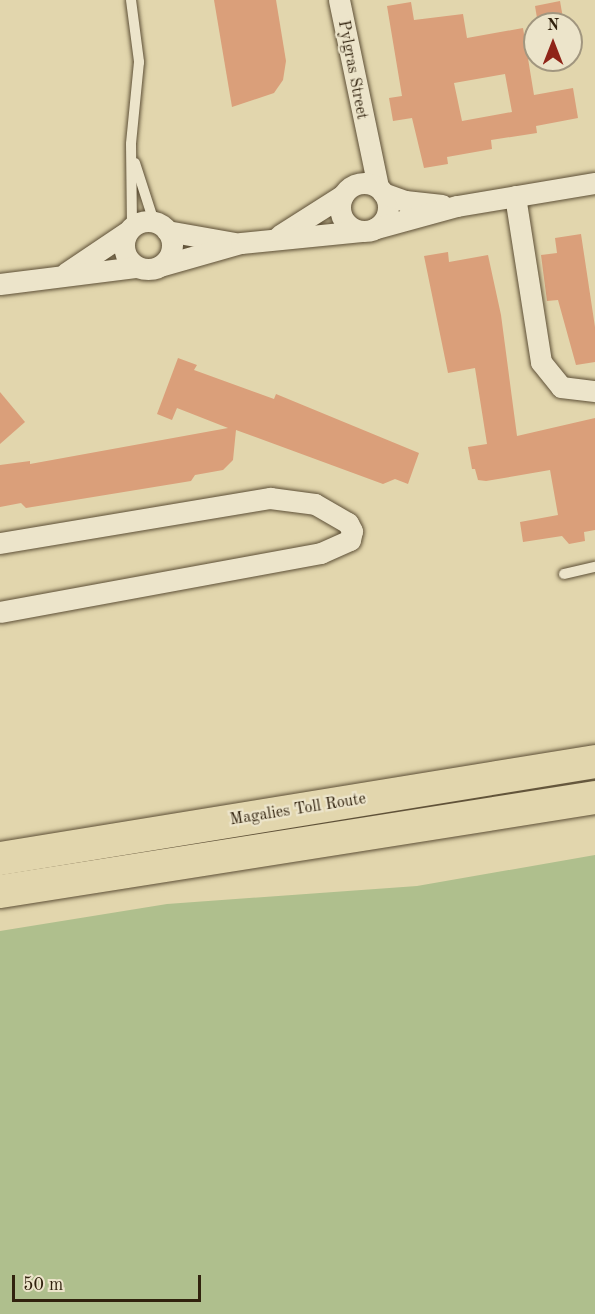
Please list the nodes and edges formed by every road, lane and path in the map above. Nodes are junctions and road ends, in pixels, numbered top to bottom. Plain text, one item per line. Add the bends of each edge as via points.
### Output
1 (131, 0) edge
2 (339, 0) edge
3 (365, 140) junction
4 (132, 151) junction
5 (595, 183) edge
6 (380, 190) junction
7 (346, 192) junction
8 (515, 196) junction
9 (457, 206) junction
10 (161, 226) junction
11 (129, 229) junction
12 (368, 229) junction
13 (274, 238) junction
14 (241, 243) junction
15 (160, 266) junction
16 (137, 267) junction
17 (63, 275) junction
18 (0, 284) edge
19 (595, 391) edge
20 (0, 543) edge
21 (595, 567) edge
22 (564, 574) dead end
23 (0, 612) edge
24 (595, 761) edge
25 (595, 797) edge
26 (0, 858) edge
27 (0, 891) edge

1 - 4 lane via 139,62
2 - 3 street, Pylgras Street
3 - 6 street, Pylgras Street
3 - 7 street, Pylgras Street
4 - 10 lane
4 - 11 lane
5 - 8 street
6 - 7 street via 363,183
6 - 9 street via 405,201
6 - 12 street via 388,208
7 - 12 street via 342,217
7 - 13 street
8 - 9 street
8 - 19 street via 541,362 561,387
9 - 12 street
10 - 11 street
10 - 14 street
10 - 15 street via 172,246
11 - 16 street via 123,248
11 - 17 street
12 - 13 street
13 - 14 street
14 - 15 street
15 - 16 street
16 - 17 street
17 - 18 street
20 - 23 street via 270,498 315,504 348,523 352,531 350,540 321,553
21 - 22 lane
24 - 26 highway, Magalies Toll Route
25 - 27 highway

